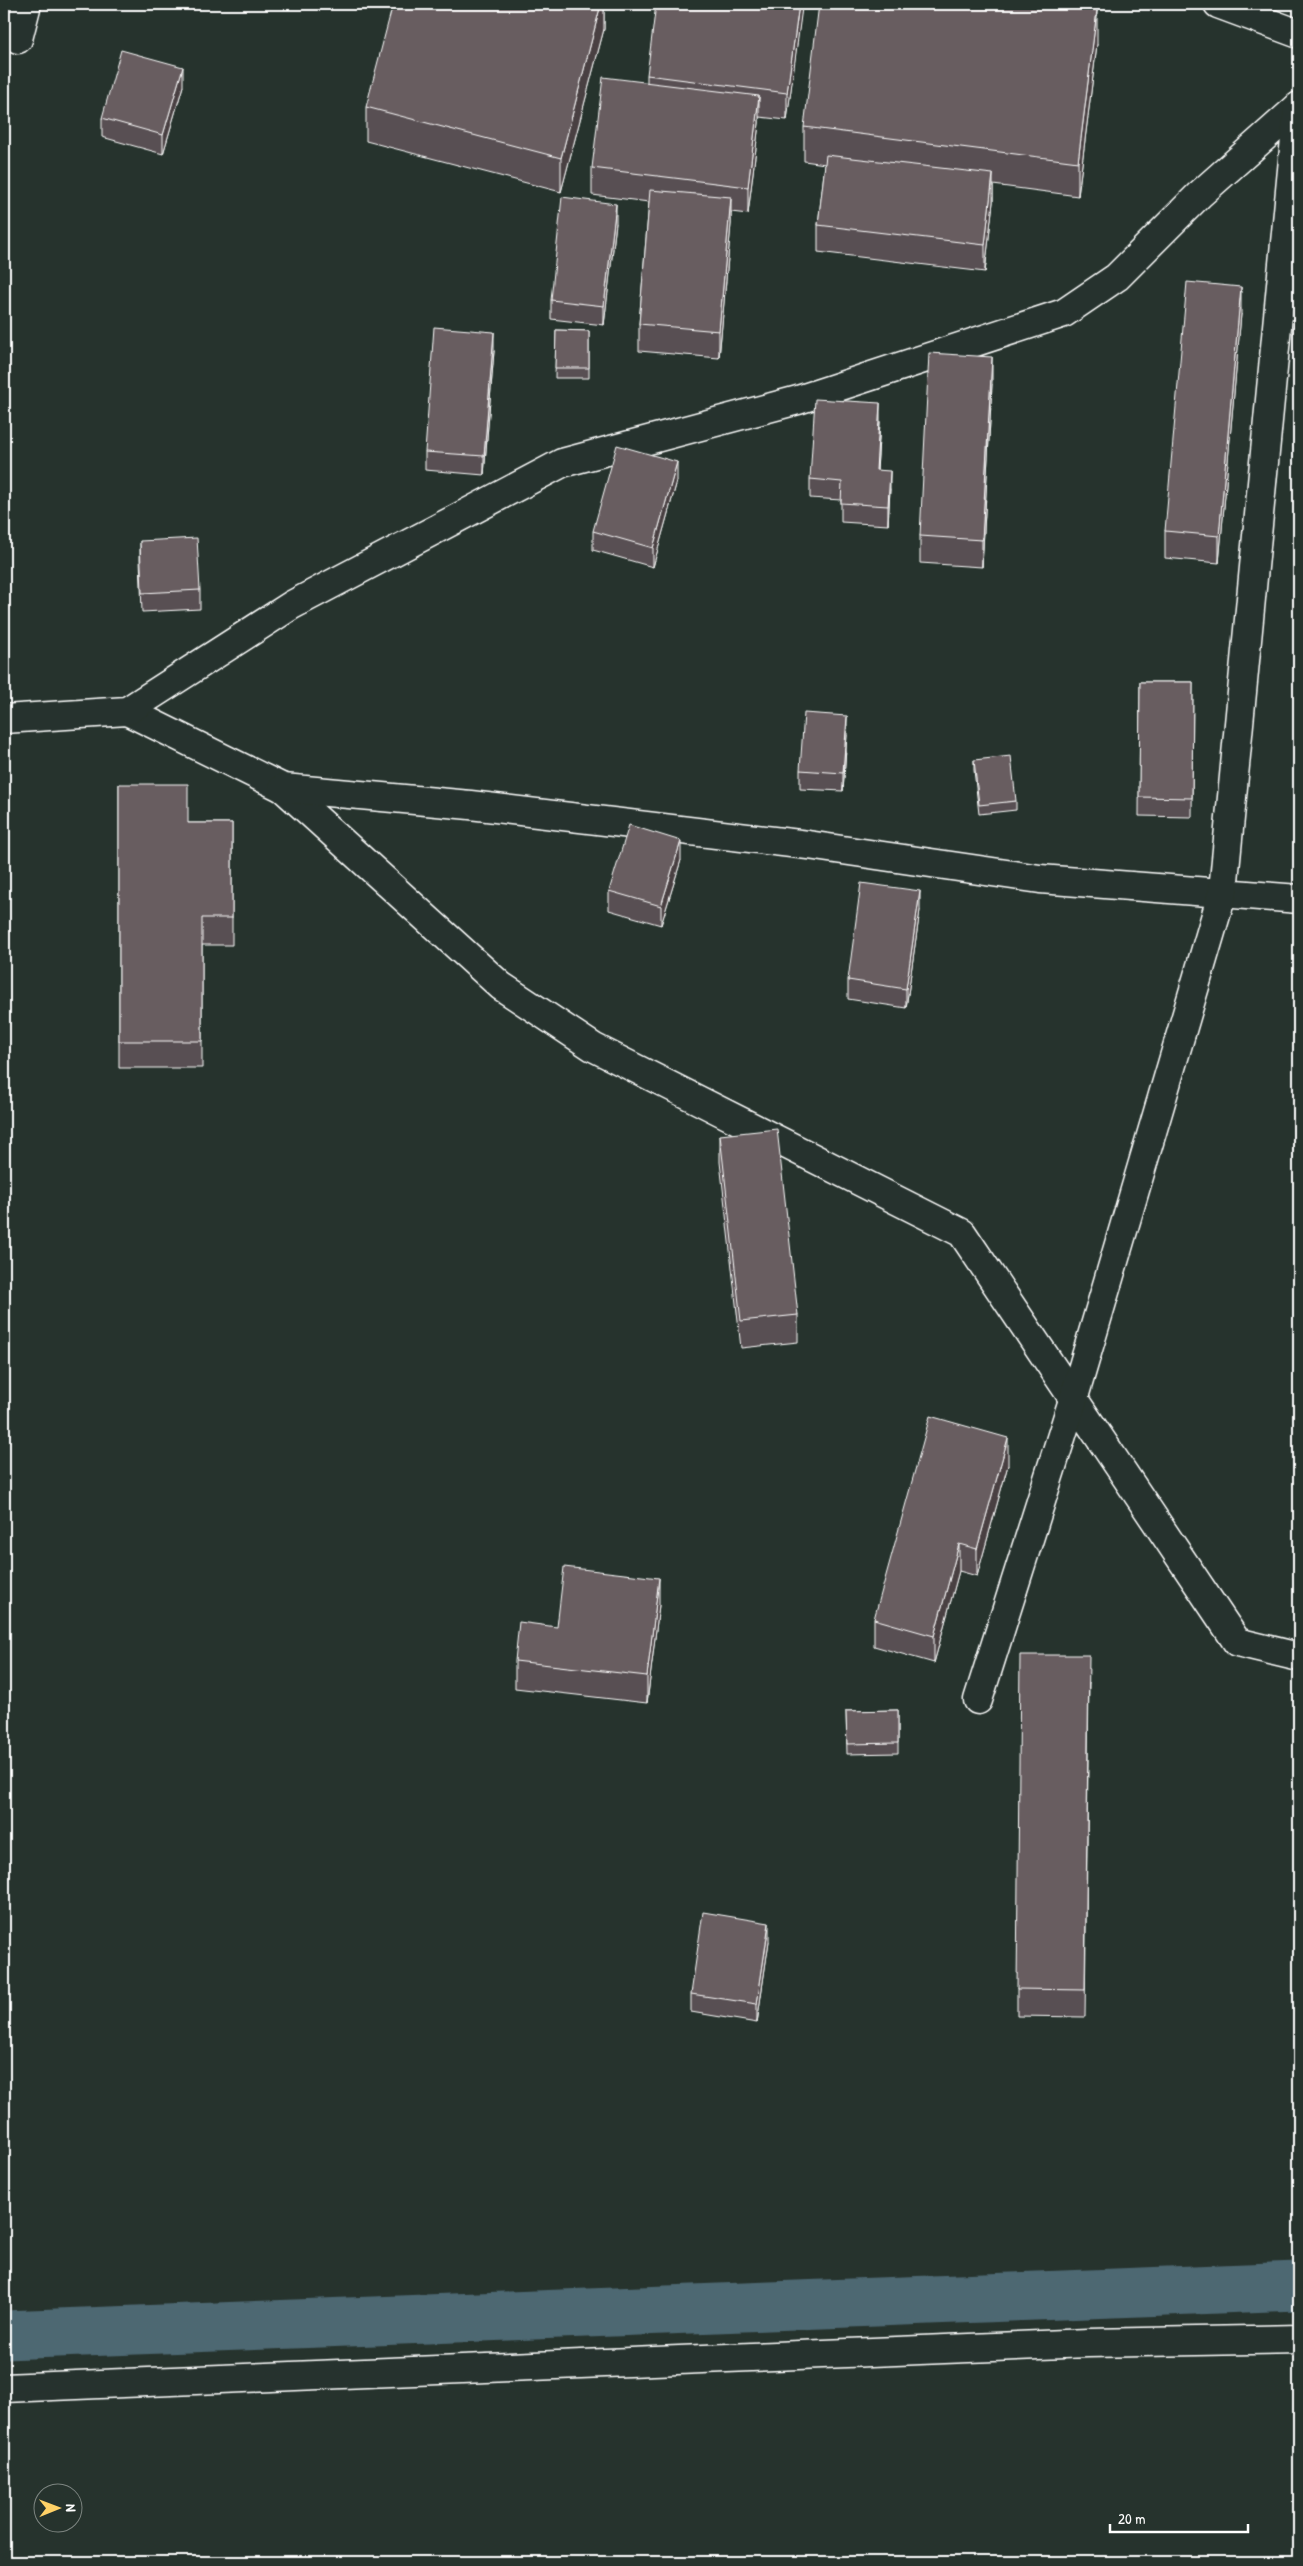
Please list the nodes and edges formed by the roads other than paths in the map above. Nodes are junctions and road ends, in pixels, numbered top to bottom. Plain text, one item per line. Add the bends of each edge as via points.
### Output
1 (27, 4) edge
2 (1218, 4) edge
3 (1299, 34) edge
4 (18, 39) dead end
5 (1299, 107) edge
6 (127, 711) junction
7 (4, 719) edge
8 (283, 788) junction
9 (1223, 891) junction
10 (1299, 898) edge
11 (1074, 1397) junction
12 (1299, 1657) edge
13 (978, 1700) dead end
14 (1299, 2339) edge
15 (4, 2388) edge

1 - 4 street
2 - 3 street
5 - 6 street via 1199,196 1117,277 1064,313 798,400 562,463 292,604
5 - 9 street
6 - 7 street
6 - 8 street
8 - 9 street via 470,805 799,844 1040,879
8 - 11 street via 501,986 593,1047 962,1233
9 - 10 street
9 - 11 street
11 - 12 street via 1237,1642
11 - 13 street
14 - 15 street via 1068,2344

